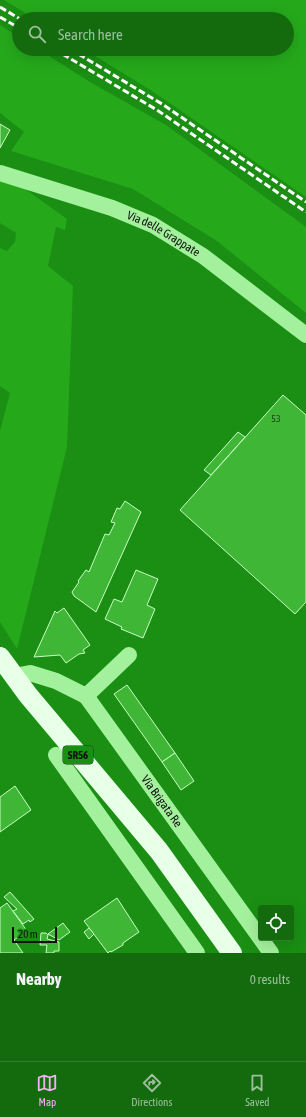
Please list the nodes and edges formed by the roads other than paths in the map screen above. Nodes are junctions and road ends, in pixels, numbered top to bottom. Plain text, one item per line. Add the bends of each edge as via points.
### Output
1 (0, 173) edge
2 (306, 335) edge
3 (129, 655) dead end
4 (0, 657) edge
5 (14, 676) junction
6 (86, 696) junction
7 (56, 755) dead end
8 (197, 953) edge
9 (232, 953) edge
10 (271, 953) edge

1 - 2 street, Via delle Grappate via 112,208 153,225 203,256
3 - 6 street
4 - 5 main road, SR56
5 - 6 street via 30,673 56,681
5 - 9 main road, SR56 via 159,851
6 - 10 street, Via Brigata Re
7 - 8 street

